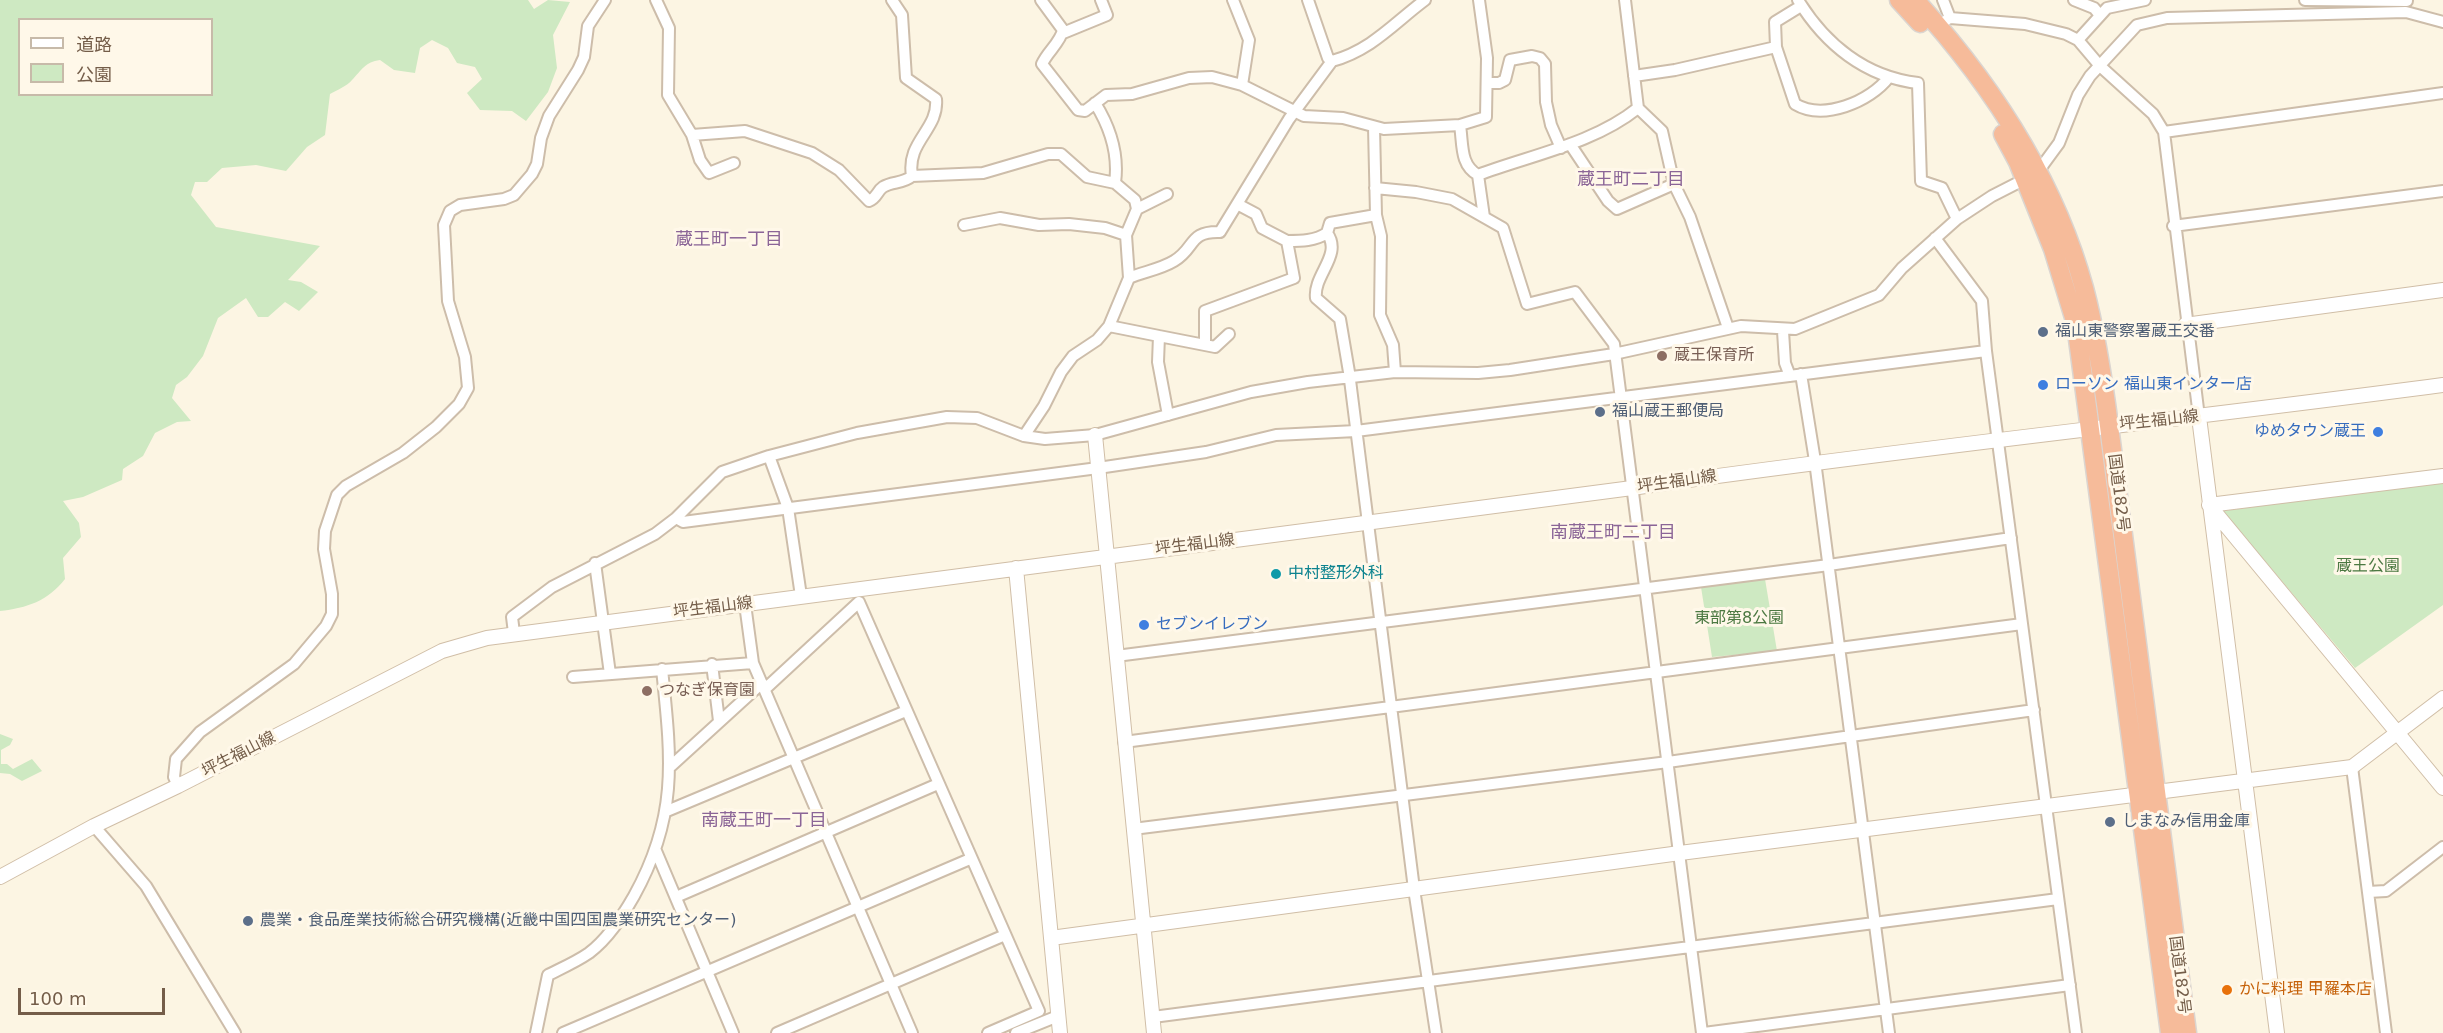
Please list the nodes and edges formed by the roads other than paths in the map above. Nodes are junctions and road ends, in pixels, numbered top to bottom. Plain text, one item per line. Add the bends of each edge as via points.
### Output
1 (605, 0) edge
2 (656, 0) edge
3 (892, 0) edge
4 (1041, 0) edge
5 (1101, 0) edge
6 (1233, 0) edge
7 (1308, 0) edge
8 (1425, 0) edge
9 (1479, 0) edge
10 (1625, 0) edge
11 (1899, 0) edge
12 (1915, 0) edge
13 (1943, 0) edge
14 (2074, 0) edge
15 (2145, 0) edge
16 (2305, 0) edge
17 (2332, 0) edge
18 (2407, 0) edge
19 (1799, 3) edge
20 (2117, 3) edge
21 (2406, 12) junction
22 (2099, 14) junction
23 (2333, 14) junction
24 (1944, 22) junction
25 (2443, 23) edge
26 (1063, 33) junction
27 (2078, 40) junction
28 (1776, 47) junction
29 (1332, 61) junction
30 (2100, 66) junction
31 (1634, 76) junction
32 (1888, 77) junction
33 (1487, 82) junction
34 (1242, 85) junction
35 (2443, 93) edge
36 (1095, 103) junction
37 (1638, 108) junction
38 (1294, 112) junction
39 (1460, 125) junction
40 (1374, 127) junction
41 (2164, 132) junction
42 (692, 135) junction
43 (1565, 146) junction
44 (734, 164) dead end
45 (1478, 175) junction
46 (912, 176) junction
47 (2031, 176) junction
48 (1115, 183) junction
49 (1674, 184) junction
50 (1375, 188) junction
51 (2443, 191) edge
52 (1167, 194) dead end
53 (1239, 205) junction
54 (1137, 209) junction
55 (1376, 215) junction
56 (1484, 217) junction
57 (1957, 219) junction
58 (964, 225) dead end
59 (2173, 226) junction
60 (1327, 233) junction
61 (1126, 235) junction
62 (1935, 238) junction
63 (1287, 241) junction
64 (1129, 278) junction
65 (2443, 290) edge
66 (2185, 325) junction
67 (1109, 326) junction
68 (1728, 328) junction
69 (1783, 331) junction
70 (1229, 334) dead end
71 (1159, 336) junction
72 (1205, 344) junction
73 (1986, 351) junction
74 (1614, 354) junction
75 (1395, 372) junction
76 (1795, 375) junction
77 (1348, 378) junction
78 (2443, 385) edge
79 (1620, 397) junction
80 (1168, 415) junction
81 (2199, 417) junction
82 (2100, 427) junction
83 (1356, 431) junction
84 (1095, 435) junction
85 (1024, 436) junction
86 (1999, 439) junction
87 (769, 456) junction
88 (1815, 461) junction
89 (1098, 468) junction
90 (2443, 476) edge
91 (1632, 488) junction
92 (2209, 505) junction
93 (788, 508) junction
94 (676, 518) junction
95 (1367, 523) junction
96 (2011, 538) junction
97 (1106, 556) junction
98 (595, 563) junction
99 (1829, 565) junction
100 (1016, 568) junction
101 (1644, 589) junction
102 (801, 596) junction
103 (745, 603) junction
104 (603, 622) junction
105 (1380, 623) junction
106 (2022, 624) junction
107 (514, 633) junction
108 (1839, 650) junction
109 (1116, 656) junction
110 (753, 663) junction
111 (712, 664) junction
112 (662, 669) junction
113 (610, 674) junction
114 (1656, 674) junction
115 (573, 677) dead end
116 (763, 686) junction
117 (2443, 698) edge
118 (1391, 708) junction
119 (2034, 710) junction
120 (906, 711) junction
121 (719, 721) junction
122 (2398, 733) junction
123 (1851, 738) junction
124 (1124, 742) junction
125 (795, 758) junction
126 (1668, 762) junction
127 (671, 766) junction
128 (2352, 767) junction
129 (2244, 781) junction
130 (176, 782) junction
131 (938, 784) junction
132 (2443, 788) edge
133 (2148, 793) junction
134 (1403, 797) junction
135 (2047, 806) junction
136 (667, 811) junction
137 (94, 825) junction
138 (1132, 829) junction
139 (1864, 830) junction
140 (826, 833) junction
141 (2443, 847) edge
142 (656, 851) junction
143 (1680, 853) junction
144 (970, 859) junction
145 (0, 877) edge
146 (1414, 889) junction
147 (2368, 892) junction
148 (676, 897) junction
149 (2058, 899) junction
150 (858, 909) junction
151 (1876, 924) junction
152 (1144, 927) junction
153 (1005, 935) junction
154 (1051, 938) junction
155 (1691, 946) junction
156 (708, 971) junction
157 (1429, 983) junction
158 (890, 985) junction
159 (2070, 986) junction
160 (1886, 1009) junction
161 (1058, 1016) junction
162 (1152, 1017) junction
163 (235, 1033) edge
164 (536, 1033) edge
165 (563, 1033) edge
166 (734, 1033) edge
167 (777, 1033) edge
168 (912, 1033) edge
169 (988, 1033) edge
170 (1016, 1033) edge
171 (1060, 1033) edge
172 (1154, 1033) edge
173 (1436, 1033) edge
174 (1703, 1033) edge
175 (1889, 1033) edge
176 (2076, 1033) edge
177 (2170, 1033) edge
178 (2187, 1033) edge
179 (2277, 1033) edge
180 (2386, 1033) edge

1 - 130 street via 588,26 578,70 549,116 532,174 514,195 460,204 450,211 444,225 448,301 465,357 468,388 459,404 436,427 337,495 325,531 332,594 332,614 326,626 294,664 200,732 176,759
2 - 42 street via 669,28 668,95
3 - 46 street via 902,15 906,78 936,99 933,118 914,149 910,162
4 - 26 street
5 - 26 street via 1107,15
6 - 34 street via 1248,40
7 - 29 street via 1315,26
8 - 29 street via 1372,43
9 - 33 street
10 - 31 street
11 - 47 highway, 国道182号 via 1979,95
12 - 24 highway, 国道182号
13 - 24 street
14 - 22 street
15 - 20 street
16 - 17 street
17 - 18 street
17 - 23 street
18 - 21 street
19 - 28 street via 1775,22
19 - 32 street via 1839,50
20 - 22 street
21 - 23 street
21 - 25 street
22 - 27 street
23 - 30 street via 2150,20 2137,25
24 - 27 street via 2025,24 2052,29
24 - 47 highway, 国道182号 via 1989,89
26 - 36 street via 1042,64 1078,110 1084,111
27 - 30 street
28 - 31 street
28 - 32 street via 1791,99 1809,111 1855,103 1879,91
29 - 38 street
30 - 41 street via 2153,114
30 - 47 street via 2083,85 2059,143
31 - 37 street
32 - 57 street via 1918,84 1921,181 1942,188
33 - 39 street via 1486,117
33 - 43 street via 1505,80 1514,58 1540,58 1545,64 1551,125
34 - 36 street via 1212,77 1189,78 1148,91 1106,94
34 - 38 street
35 - 41 street
36 - 48 street via 1109,126
37 - 43 street via 1623,120
37 - 49 street via 1662,131
38 - 40 street via 1343,118
38 - 53 street
39 - 40 street
39 - 45 street via 1465,163 1468,170
40 - 50 street
41 - 59 street
42 - 44 street via 709,173
42 - 46 street via 745,131 812,153 839,170 869,201 883,187
43 - 45 street
43 - 49 street via 1617,209
45 - 56 street
46 - 48 street via 983,173 1048,154 1061,154 1087,177
47 - 57 street
47 - 82 highway, 国道182号 via 2070,242 2084,286 2099,355
48 - 54 street via 1135,200
49 - 68 street via 1690,217
50 - 55 street
50 - 56 street via 1452,200
51 - 59 street
52 - 54 street
53 - 63 street via 1256,214 1262,228
53 - 64 street via 1220,232 1197,235 1173,262
54 - 61 street
55 - 60 street via 1330,223
55 - 75 street via 1382,236 1380,315 1393,345
56 - 74 street via 1503,228 1527,304 1575,292 1614,344
57 - 62 street
58 - 61 street via 1000,218 1039,225 1105,228
59 - 66 street
60 - 63 street via 1305,241
60 - 77 street via 1332,253 1315,290 1316,298 1340,319
61 - 64 street
62 - 69 street via 1879,295
62 - 73 street via 1982,301
63 - 72 street via 1294,278 1205,311
64 - 67 street
65 - 66 street
66 - 81 street
67 - 71 street
67 - 85 street via 1067,364
68 - 69 street via 1748,325
68 - 74 street
69 - 76 street via 1785,363
70 - 72 street via 1215,347
71 - 72 street
71 - 80 street via 1158,362
73 - 76 street
73 - 86 street
74 - 75 street via 1478,373
74 - 79 street
75 - 77 street
76 - 79 street
76 - 88 street
77 - 80 street via 1251,392
77 - 83 street
78 - 81 street, 坪生福山線
79 - 83 street
79 - 91 street
80 - 84 street
81 - 82 street, 坪生福山線
81 - 92 street
82 - 86 street, 坪生福山線
82 - 133 highway, 国道182号
83 - 89 street via 1276,435 1206,452
83 - 95 street
84 - 85 street via 1045,439
84 - 89 street
85 - 87 street via 977,418 947,417 856,433
86 - 88 street, 坪生福山線
86 - 96 street
87 - 93 street
87 - 94 street via 722,472
88 - 91 street, 坪生福山線
88 - 99 street
89 - 93 street
89 - 97 street
90 - 92 street
91 - 95 street, 坪生福山線
91 - 101 street
92 - 122 street
92 - 129 street
93 - 94 street via 683,522
93 - 102 street
94 - 98 street via 655,534
95 - 97 street, 坪生福山線
95 - 105 street
96 - 99 street
96 - 106 street
97 - 100 street, 坪生福山線
97 - 109 street
98 - 104 street
98 - 107 street via 552,587 512,617
99 - 101 street
99 - 108 street
100 - 102 street, 坪生福山線
100 - 154 street
101 - 105 street
101 - 114 street
102 - 103 street, 坪生福山線
103 - 104 street, 坪生福山線
103 - 110 street
104 - 107 street, 坪生福山線
104 - 113 street
105 - 109 street
105 - 118 street
106 - 108 street
106 - 119 street
107 - 130 street, 坪生福山線 via 442,651
108 - 114 street
108 - 123 street
109 - 124 street
110 - 111 street
110 - 116 street
111 - 112 street
111 - 121 street
112 - 113 street
112 - 127 street
113 - 115 street
114 - 118 street
114 - 126 street
116 - 120 street via 859,602
116 - 121 street
116 - 125 street
117 - 122 street
118 - 124 street
118 - 134 street
119 - 123 street
119 - 135 street
120 - 125 street
120 - 131 street
121 - 127 street
122 - 128 street
122 - 132 street
123 - 126 street
123 - 139 street
124 - 138 street
125 - 136 street
125 - 140 street
126 - 134 street
126 - 143 street
127 - 136 street
128 - 129 street
128 - 147 street
129 - 133 street
129 - 179 street
130 - 137 street, 坪生福山線
131 - 140 street
131 - 144 street
133 - 135 street
133 - 177 highway, 国道182号
133 - 178 highway, 国道182号
134 - 138 street
134 - 146 street
135 - 139 street
135 - 149 street
136 - 142 street
137 - 145 street, 坪生福山線
137 - 163 street via 146,886
138 - 152 street
139 - 143 street
139 - 151 street
140 - 148 street
140 - 150 street
141 - 147 street via 2386,891
142 - 148 street
142 - 164 street via 607,937 587,954 548,975
143 - 146 street
143 - 155 street
144 - 150 street
144 - 153 street
146 - 152 street
146 - 157 street
147 - 180 street
148 - 156 street
149 - 151 street
149 - 159 street
150 - 156 street
150 - 158 street
151 - 155 street
151 - 160 street
152 - 154 street
152 - 162 street
153 - 158 street
153 - 169 street via 1039,1011
154 - 161 street
155 - 157 street
155 - 174 street
156 - 165 street
156 - 166 street
157 - 162 street
157 - 173 street
158 - 167 street
158 - 168 street
159 - 160 street
159 - 176 street
160 - 174 street
160 - 175 street
161 - 170 street
161 - 171 street
162 - 172 street

